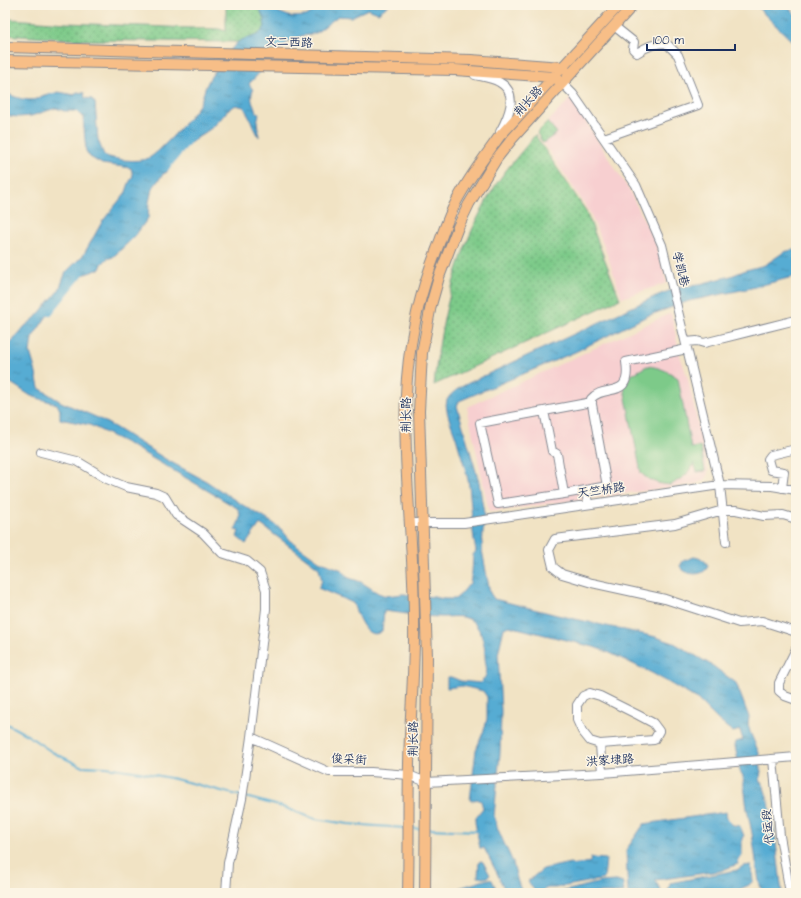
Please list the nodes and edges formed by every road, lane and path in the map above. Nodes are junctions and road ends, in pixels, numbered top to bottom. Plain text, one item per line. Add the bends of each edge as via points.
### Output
1 (618, 5) edge
2 (633, 5) edge
3 (614, 26) junction
4 (5, 47) edge
5 (5, 61) edge
6 (562, 67) junction
7 (455, 70) junction
8 (570, 74) junction
9 (558, 80) junction
10 (604, 138) junction
11 (495, 142) junction
12 (796, 320) edge
13 (686, 345) junction
14 (592, 402) junction
15 (544, 411) junction
16 (796, 449) edge
17 (41, 452) dead end
18 (720, 485) junction
19 (782, 488) junction
20 (586, 490) junction
21 (796, 490) edge
22 (564, 494) junction
23 (588, 504) junction
24 (723, 510) junction
25 (796, 518) edge
26 (421, 522) junction
27 (410, 523) junction
28 (726, 542) dead end
29 (796, 632) edge
30 (796, 649) edge
31 (796, 700) edge
32 (251, 737) junction
33 (600, 744) junction
34 (796, 757) edge
35 (770, 759) junction
36 (602, 773) junction
37 (409, 775) junction
38 (426, 782) junction
39 (226, 893) edge
40 (408, 893) edge
41 (425, 893) edge
42 (790, 893) edge

1 - 6 main road, 荆长路
2 - 3 main road, 荆长路
3 - 8 main road, 荆长路
3 - 10 street via 634,42 637,53 657,43 666,43 678,55 698,105
4 - 6 main road, 文二西路 via 471,60
5 - 7 main road, 文二西路
6 - 8 main road
6 - 9 main road, 荆长路
7 - 9 main road, 文二西路
7 - 11 street via 500,82 509,93 509,114
8 - 9 main road, 荆长路
9 - 10 street, 学凯巷 via 573,94
9 - 11 main road, 荆长路
9 - 26 main road, 荆长路 via 512,139 469,204 439,277 422,353 419,427
10 - 13 street, 学凯巷 via 636,185 662,245
11 - 27 main road, 荆长路 via 456,202 426,275 418,303 407,380
12 - 13 street via 704,343 697,341
13 - 14 street via 626,362 627,371 621,387 594,395
13 - 18 street, 学凯巷
14 - 15 street
14 - 20 street via 607,486
15 - 22 street via 552,451 557,454
15 - 22 street via 480,423 498,504
16 - 19 street via 771,455 768,459 771,470 784,472
17 - 32 street via 77,460 107,480 126,487 156,492 165,497 176,515 203,533 222,553 247,561 260,572 266,590 266,609
18 - 19 street, 天竺桥路
18 - 23 street, 天竺桥路
18 - 24 street, 学凯巷
19 - 21 street, 天竺桥路
20 - 22 street
20 - 23 street
23 - 26 street, 天竺桥路 via 464,523
24 - 25 street
24 - 28 street, 学凯巷
24 - 29 street via 675,524 555,539 549,550 553,567 562,574 665,599 739,623 762,620
26 - 27 street, 天竺桥路
26 - 38 main road, 荆长路 via 427,664
27 - 37 main road, 荆长路 via 414,657
30 - 31 street via 779,683 779,691
32 - 37 street, 俊采街 via 329,772
32 - 39 street via 243,796 228,863
33 - 33 street via 654,740 659,731 653,723 590,693 583,696 577,705 577,720 590,741
33 - 36 street
34 - 35 street, 洪家埭路
35 - 36 street, 洪家埭路
35 - 42 street, 代运段
36 - 38 street, 洪家埭路
37 - 38 street, 俊采街
37 - 40 main road, 荆长路
38 - 41 main road, 荆长路

